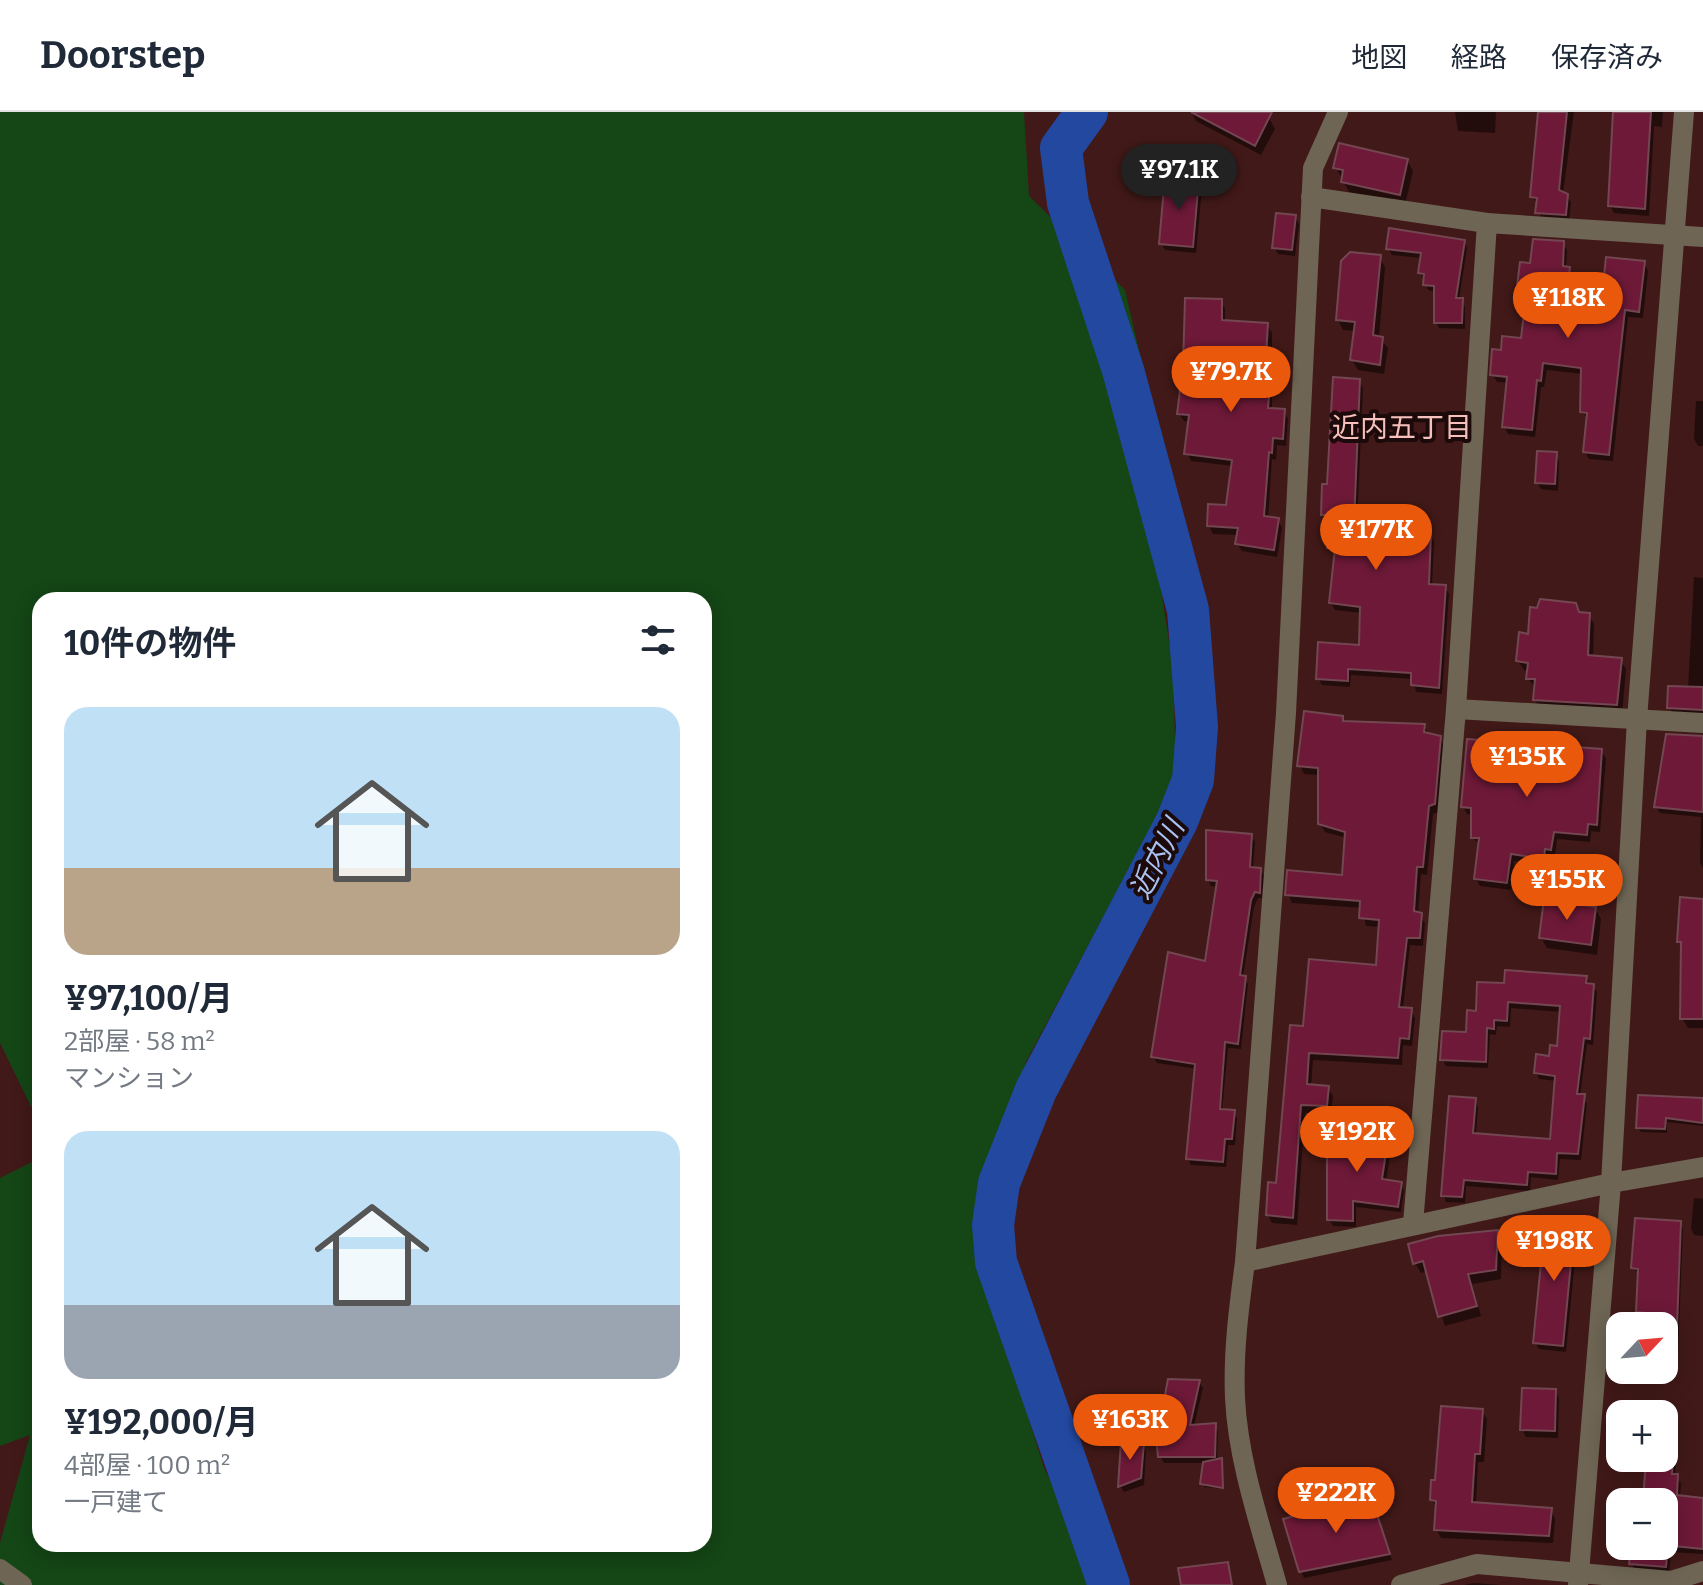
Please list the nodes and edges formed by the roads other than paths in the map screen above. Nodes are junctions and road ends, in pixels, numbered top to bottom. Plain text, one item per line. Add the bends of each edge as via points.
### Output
1 (1338, 112) edge
2 (1684, 112) edge
3 (1311, 197) junction
4 (1487, 223) junction
5 (1676, 235) junction
6 (1703, 237) edge
7 (1456, 709) junction
8 (1637, 719) junction
9 (1703, 723) edge
10 (1703, 1167) edge
11 (1611, 1183) junction
12 (1413, 1224) junction
13 (1245, 1262) junction
14 (1703, 1571) edge
15 (1579, 1578) edge
16 (1277, 1585) edge
17 (1401, 1585) edge

1 - 3 street via 1313,168
2 - 5 street
3 - 4 street
3 - 13 street via 1286,713
4 - 5 street
4 - 7 street
5 - 6 street
5 - 8 street
7 - 8 street
7 - 12 street
8 - 9 street
8 - 11 street
10 - 11 street
11 - 12 street
11 - 15 street
12 - 13 street
13 - 16 street via 1235,1399 1243,1461
14 - 15 street via 1671,1581
15 - 17 street via 1477,1564

